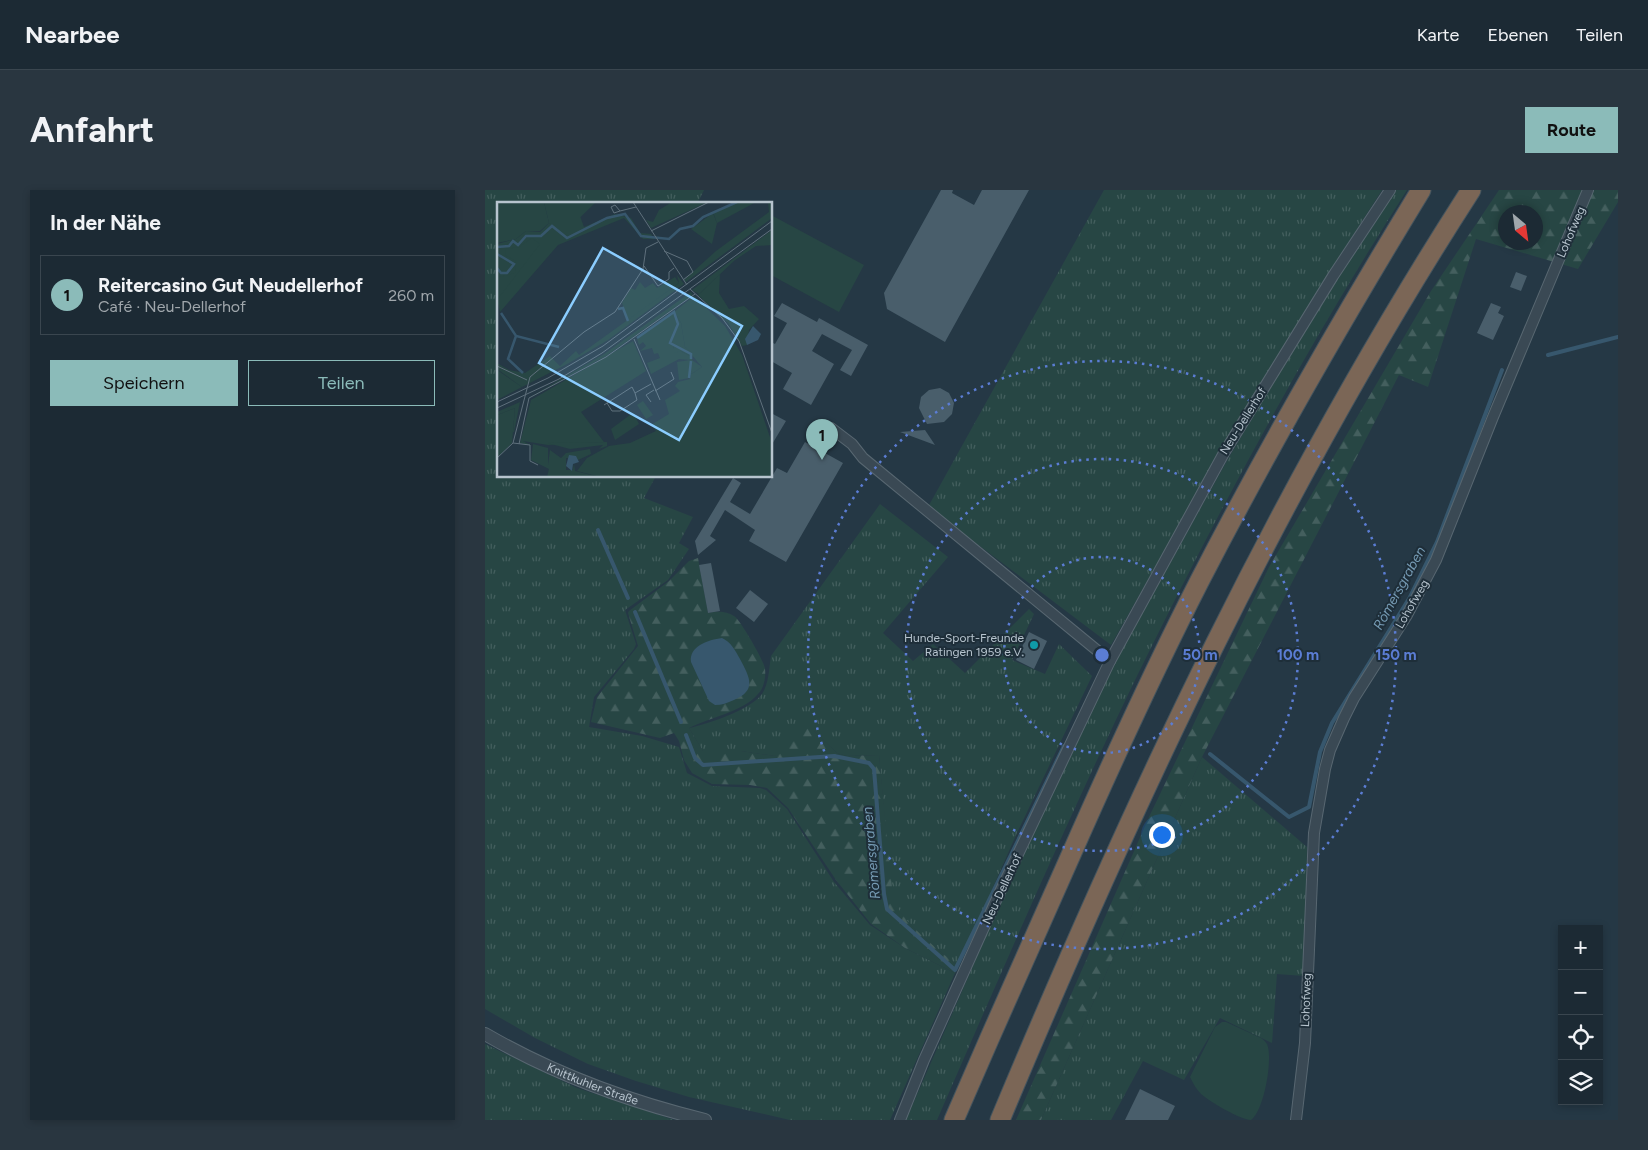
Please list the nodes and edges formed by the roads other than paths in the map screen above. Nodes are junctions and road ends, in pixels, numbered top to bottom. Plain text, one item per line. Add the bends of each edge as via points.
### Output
1 (1390, 190) edge
2 (1421, 190) edge
3 (1471, 190) edge
4 (1589, 190) edge
5 (831, 428) dead end
6 (1111, 661) junction
7 (485, 1034) edge
8 (705, 1120) edge
9 (900, 1120) edge
10 (954, 1120) edge
11 (1000, 1120) edge
12 (1296, 1120) edge

1 - 6 street, Neu-Dellerhof via 1224,453
2 - 10 highway via 1318,363 1199,583 1122,740
3 - 11 highway via 1358,375 1235,602 1134,812
4 - 12 street, Lohofweg via 1436,560 1407,615 1354,698 1330,750 1314,834 1305,1043
5 - 6 street via 852,444 863,458
6 - 9 street, Neu-Dellerhof via 999,894
7 - 8 street, Knittkuhler Straße via 536,1061 603,1090

